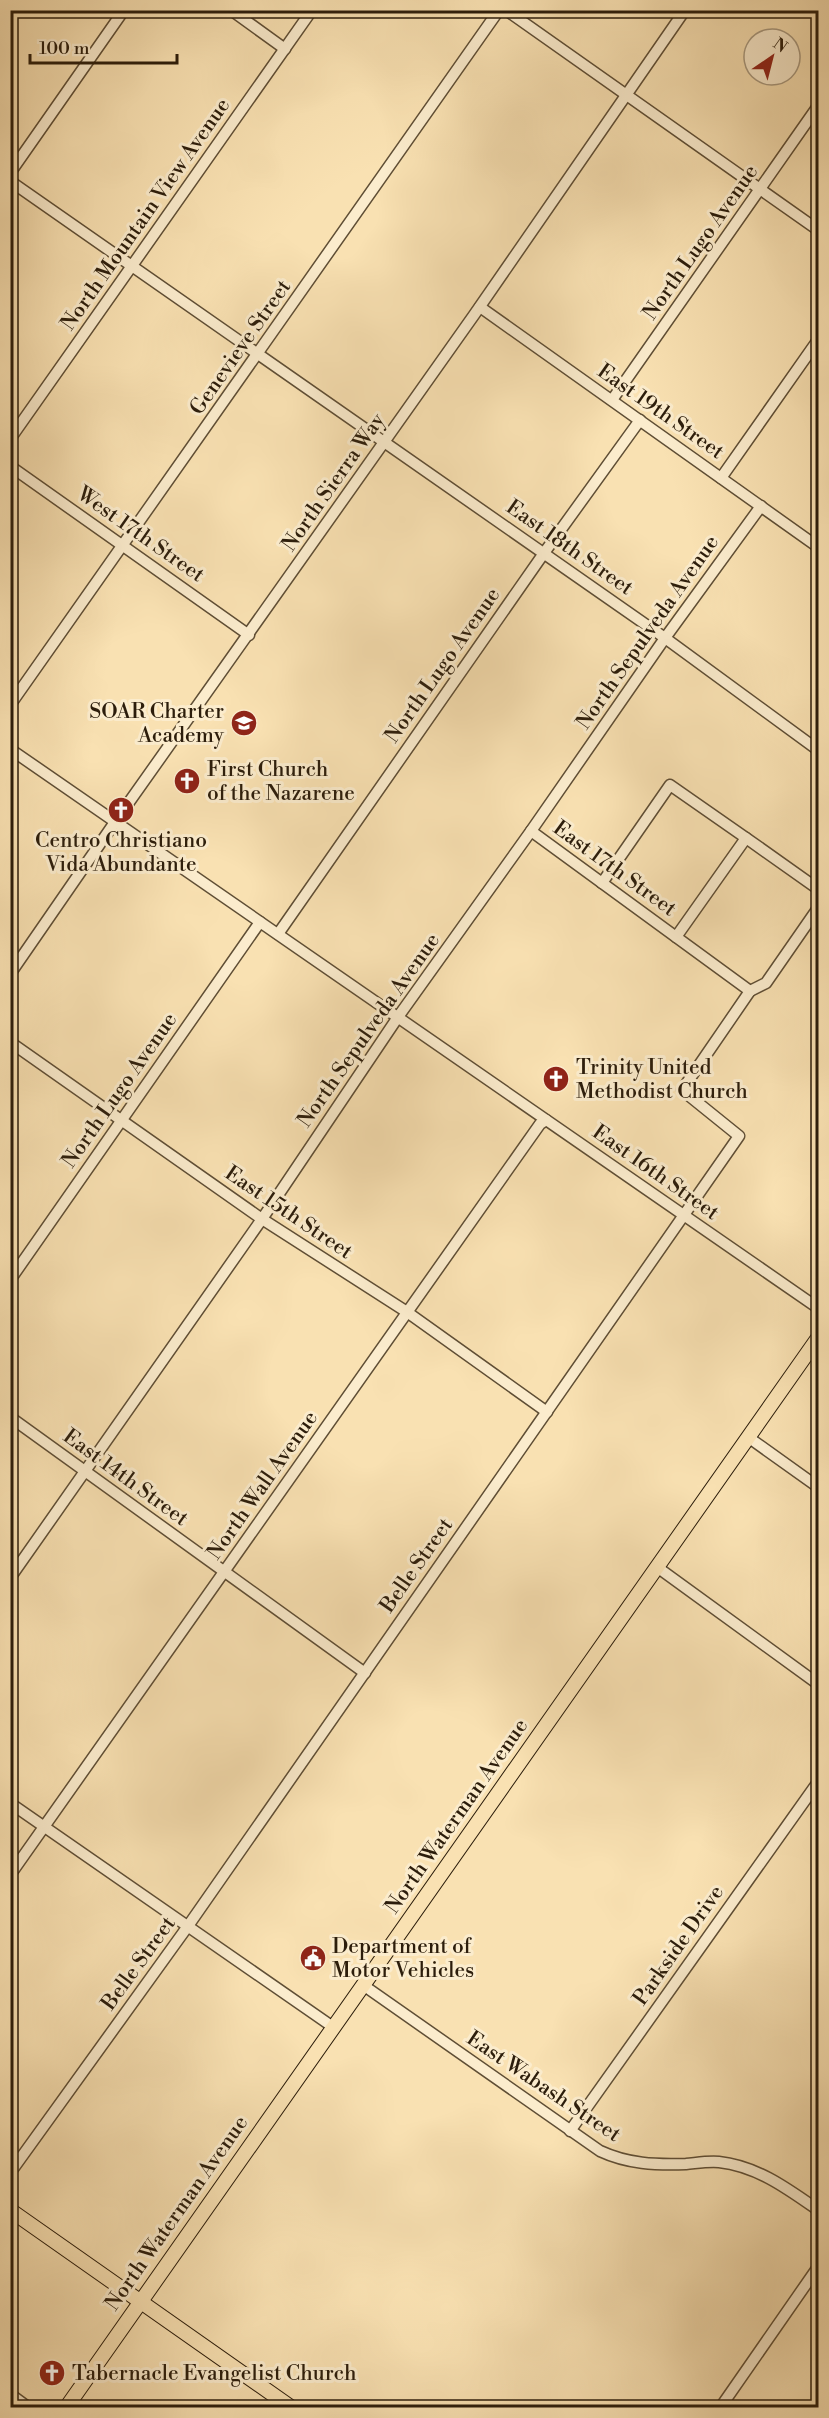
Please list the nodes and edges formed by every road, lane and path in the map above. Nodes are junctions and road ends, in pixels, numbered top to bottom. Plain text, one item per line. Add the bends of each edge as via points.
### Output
1 (124, 10) edge
2 (231, 10) edge
3 (312, 10) edge
4 (500, 10) edge
5 (506, 10) edge
6 (685, 10) edge
7 (285, 49) junction
8 (626, 95) junction
9 (819, 106) edge
10 (10, 173) edge
11 (10, 180) edge
12 (761, 190) junction
13 (819, 230) edge
14 (133, 265) junction
15 (480, 307) junction
16 (819, 340) edge
17 (259, 354) junction
18 (612, 400) junction
19 (640, 420) junction
20 (10, 439) edge
21 (385, 441) junction
22 (10, 466) edge
23 (722, 478) junction
24 (761, 506) junction
25 (122, 545) junction
26 (819, 547) edge
27 (544, 553) junction
28 (249, 635) junction
29 (665, 638) junction
30 (10, 705) edge
31 (10, 749) edge
32 (819, 750) edge
33 (115, 822) junction
34 (531, 831) junction
35 (746, 838) junction
36 (602, 883) junction
37 (819, 889) edge
38 (819, 908) edge
39 (260, 922) junction
40 (278, 934) junction
41 (676, 937) junction
42 (10, 974) edge
43 (750, 990) junction
44 (398, 1017) junction
45 (10, 1042) edge
46 (122, 1120) junction
47 (546, 1120) junction
48 (684, 1215) junction
49 (262, 1219) junction
50 (10, 1280) edge
51 (819, 1308) edge
52 (407, 1312) junction
53 (819, 1338) edge
54 (547, 1412) junction
55 (10, 1417) edge
56 (748, 1437) junction
57 (85, 1472) junction
58 (819, 1487) edge
59 (657, 1567) junction
60 (223, 1573) junction
61 (10, 1578) edge
62 (364, 1673) junction
63 (819, 1684) edge
64 (819, 1782) edge
65 (10, 1803) edge
66 (44, 1827) junction
67 (10, 1875) edge
68 (188, 1926) junction
69 (363, 1985) junction
70 (333, 2027) junction
71 (570, 2131) junction
72 (10, 2173) edge
73 (10, 2210) edge
74 (819, 2210) edge
75 (819, 2267) edge
76 (140, 2301) junction
77 (10, 2394) edge
78 (29, 2408) edge
79 (66, 2408) edge
80 (292, 2408) edge
81 (720, 2408) edge

1 - 10 street
2 - 7 street
3 - 7 street, North Mountain View Avenue
4 - 17 street, Genevieve Street
5 - 8 street
6 - 8 street, North Sierra Way
7 - 14 street, North Mountain View Avenue
8 - 12 street
8 - 15 street, North Sierra Way
9 - 12 street, North Lugo Avenue
11 - 14 street, East 18th Street
12 - 13 street
12 - 18 street, North Lugo Avenue
14 - 17 street, East 18th Street
14 - 20 street, North Mountain View Avenue
15 - 18 street, East 19th Street
15 - 21 street, North Sierra Way
16 - 23 street
17 - 21 street, East 18th Street
17 - 25 street, Genevieve Street
18 - 19 street, East 19th Street
19 - 23 street, East 19th Street
19 - 27 street, North Lugo Avenue
21 - 27 street, East 18th Street
21 - 28 street, North Sierra Way
22 - 25 street, West 17th Street
23 - 24 street, East 19th Street
24 - 26 street, East 19th Street
24 - 29 street, North Sepulveda Avenue
25 - 28 street, West 17th Street
25 - 30 street, Genevieve Street
27 - 29 street, East 18th Street
27 - 40 street, North Lugo Avenue
28 - 33 street, North Sierra Way
29 - 32 street, East 18th Street
29 - 34 street, North Sepulveda Avenue
31 - 33 street, East 16th Street
33 - 39 street, East 16th Street
33 - 42 street, North Sierra Way
34 - 36 street, East 17th Street
34 - 44 street, North Sepulveda Avenue
35 - 36 street via 669,785
35 - 37 street
35 - 41 street, East 17th Street
36 - 41 street, East 17th Street
38 - 43 street via 766,983
39 - 40 street, East 16th Street
39 - 46 street, North Lugo Avenue
40 - 44 street, East 16th Street
41 - 43 street, East 17th Street
43 - 48 street, Belle Street via 682,1090 739,1136
44 - 47 street, East 16th Street
44 - 49 street, North Sepulveda Avenue
45 - 46 street, East 15th Street
46 - 49 street, East 15th Street
46 - 50 street, North Lugo Avenue
47 - 48 street, East 16th Street
47 - 52 street, North Wall Avenue
48 - 51 street, East 16th Street
48 - 54 street, Belle Street
49 - 52 street, East 15th Street
49 - 57 street, North Sepulveda Avenue
52 - 54 street, East 15th Street
52 - 60 street, North Wall Avenue
53 - 56 main road, North Waterman Avenue
54 - 62 street, Belle Street
55 - 57 street, East 14th Street
56 - 58 street
56 - 59 main road, North Waterman Avenue
57 - 60 street, East 14th Street
57 - 61 street, North Sepulveda Avenue
59 - 63 street
59 - 69 main road, North Waterman Avenue
60 - 62 street, East 14th Street
60 - 66 street, North Wall Avenue
62 - 68 street, Belle Street
64 - 71 street, Parkside Drive
65 - 66 street
66 - 67 street, North Wall Avenue
66 - 68 street
68 - 70 street
68 - 72 street, Belle Street
69 - 70 main road, North Waterman Avenue
69 - 71 street, East Wabash Street
70 - 76 main road, North Waterman Avenue
71 - 74 street, East Wabash Street via 619,2160 665,2165 718,2162 754,2171
73 - 76 main road
75 - 81 street
76 - 79 main road, North Waterman Avenue
76 - 80 main road
77 - 78 street

